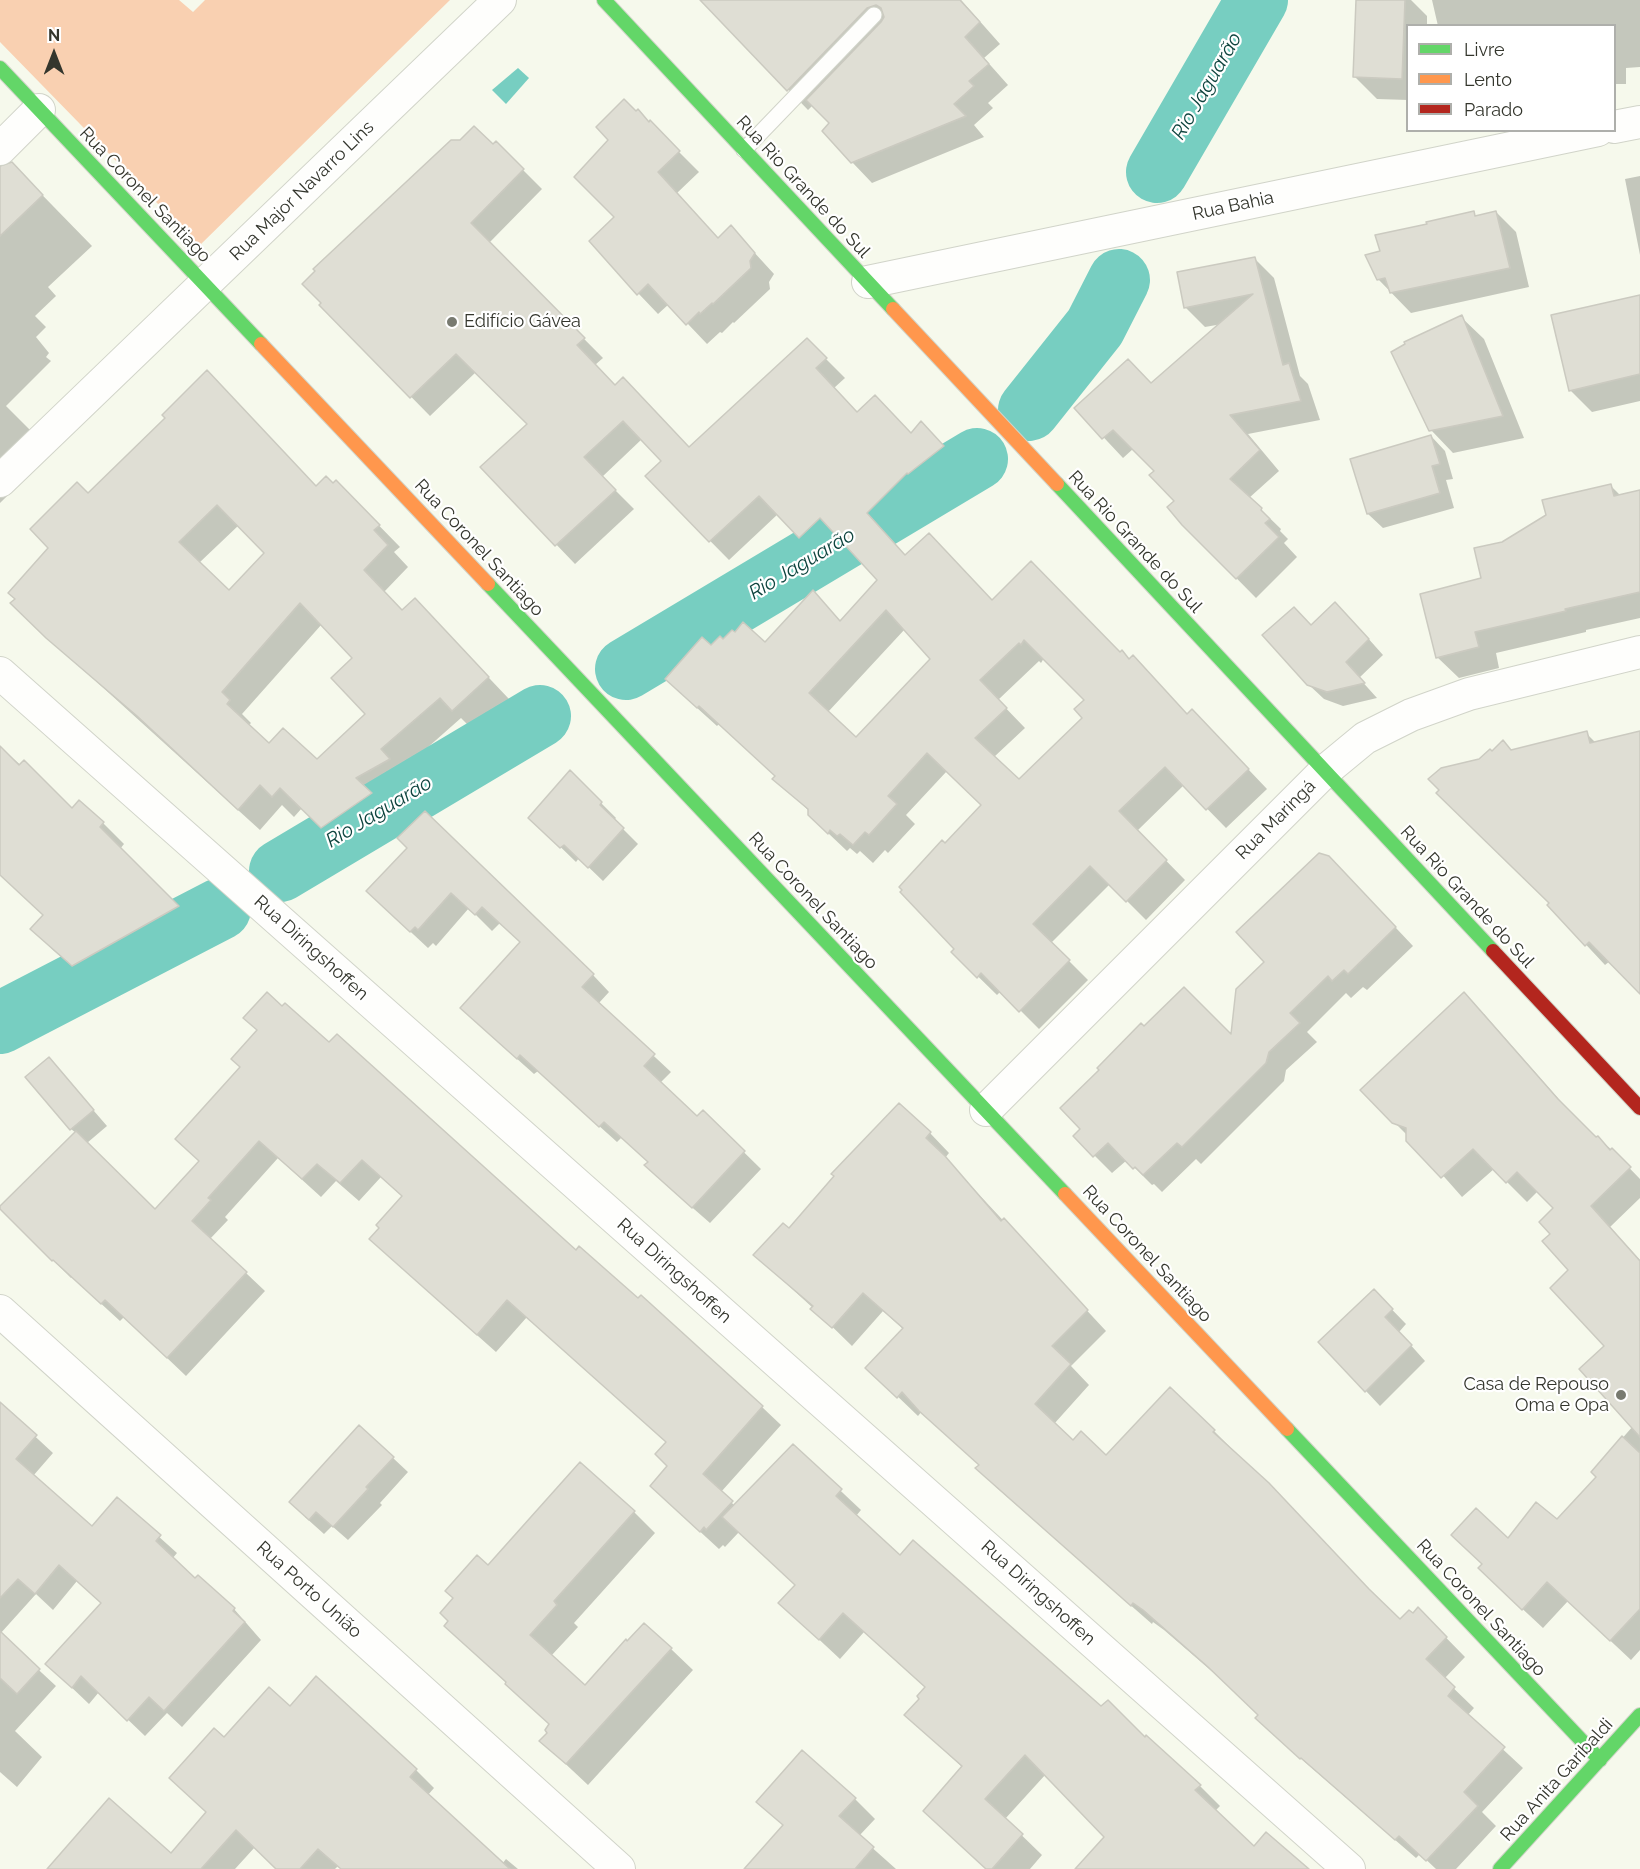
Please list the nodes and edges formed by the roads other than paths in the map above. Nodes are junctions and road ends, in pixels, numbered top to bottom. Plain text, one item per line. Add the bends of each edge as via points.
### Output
1 (500, 0) edge
2 (604, 0) edge
3 (874, 15) dead end
4 (0, 68) edge
5 (39, 110) junction
6 (1640, 122) edge
7 (1616, 127) edge
8 (1588, 132) edge
9 (0, 149) edge
10 (744, 150) junction
11 (868, 282) junction
12 (205, 284) junction
13 (0, 481) edge
14 (1640, 652) edge
15 (0, 673) edge
16 (1325, 771) junction
17 (1640, 1108) edge
18 (986, 1110) junction
19 (0, 1311) edge
20 (1640, 1715) edge
21 (1600, 1760) junction
22 (1507, 1867) edge
23 (619, 1869) edge
24 (1349, 1869) edge

1 - 12 street, Rua Major Navarro Lins
2 - 10 main road, Rua Rio Grande do Sul
3 - 10 lane
4 - 5 main road, Rua Coronel Santiago
5 - 9 street
5 - 12 main road, Rua Coronel Santiago
6 - 7 street
8 - 11 street, Rua Bahia
10 - 11 main road, Rua Rio Grande do Sul
11 - 16 main road, Rua Rio Grande do Sul
12 - 13 street, Rua Major Navarro Lins
12 - 18 main road, Rua Coronel Santiago
14 - 16 street, Rua Maringá via 1469,694 1411,715 1365,738
15 - 24 street, Rua Diringshoffen
16 - 17 main road, Rua Rio Grande do Sul
16 - 18 street, Rua Maringá
18 - 21 main road, Rua Coronel Santiago
19 - 23 street, Rua Porto União
20 - 21 main road, Rua Anita Garibaldi
21 - 22 main road, Rua Anita Garibaldi

